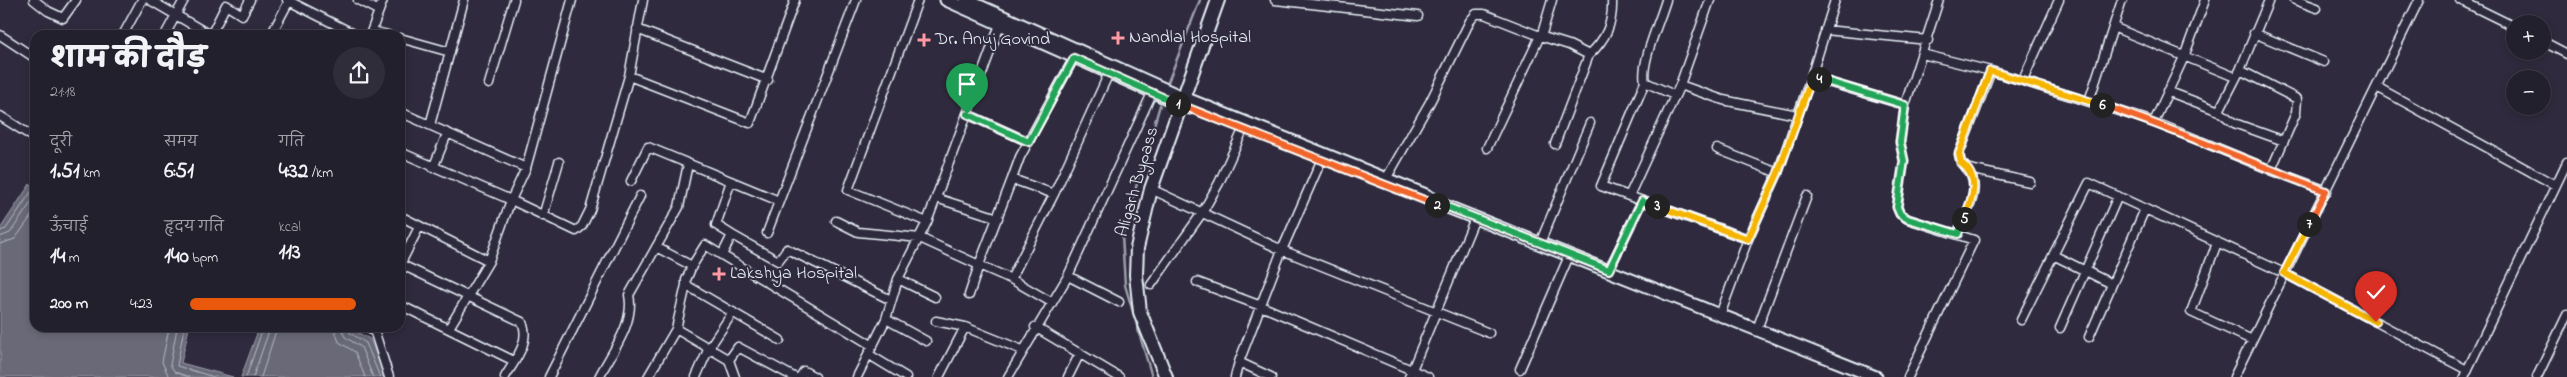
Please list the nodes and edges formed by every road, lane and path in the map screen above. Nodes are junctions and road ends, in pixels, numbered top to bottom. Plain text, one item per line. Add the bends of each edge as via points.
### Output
1 (34, 0) edge
2 (76, 0) edge
3 (142, 0) edge
4 (150, 0) edge
5 (184, 0) edge
6 (250, 0) edge
7 (288, 0) edge
8 (358, 0) edge
9 (382, 0) edge
10 (464, 0) edge
11 (514, 0) edge
12 (572, 0) edge
13 (644, 0) edge
14 (795, 0) edge
15 (856, 0) edge
16 (918, 0) edge
17 (946, 0) edge
18 (966, 0) edge
19 (1218, 0) edge
20 (1275, 0) edge
21 (1552, 0) edge
22 (1612, 0) edge
23 (1666, 0) edge
24 (1710, 0) edge
25 (1835, 0) edge
26 (1939, 0) edge
27 (2059, 0) edge
28 (2122, 0) edge
29 (2205, 0) edge
30 (2269, 0) edge
31 (2295, 0) edge
32 (2419, 0) edge
33 (2460, 0) edge
34 (1305, 2) edge
35 (2477, 3) edge
36 (2317, 8) dead end
37 (379, 11) junction
38 (984, 13) junction
39 (176, 15) junction
40 (1418, 16) dead end
41 (2506, 21) edge
42 (1000, 25) junction
43 (2113, 27) junction
44 (637, 29) junction
45 (126, 30) edge
46 (168, 30) edge
47 (202, 30) edge
48 (214, 30) edge
49 (273, 30) edge
50 (346, 30) edge
51 (372, 30) edge
52 (1825, 30) junction
53 (2254, 33) junction
54 (0, 35) edge
55 (1540, 36) junction
56 (405, 39) edge
57 (1928, 40) junction
58 (2551, 46) edge
59 (450, 52) junction
60 (1922, 54) junction
61 (2567, 54) edge
62 (30, 55) edge
63 (1589, 55) junction
64 (2184, 56) junction
65 (1074, 58) junction
66 (2324, 62) dead end
67 (1990, 71) junction
68 (1109, 73) junction
69 (2238, 73) junction
70 (629, 76) junction
71 (1812, 77) junction
72 (768, 80) junction
73 (2024, 80) junction
74 (1645, 82) junction
75 (489, 84) dead end
76 (1680, 85) junction
77 (2377, 87) junction
78 (2167, 91) junction
79 (1152, 93) junction
80 (1674, 95) junction
81 (1181, 101) junction
82 (2089, 101) junction
83 (1905, 105) junction
84 (2219, 111) junction
85 (405, 114) edge
86 (967, 114) junction
87 (1797, 115) junction
88 (0, 116) edge
89 (2154, 122) junction
90 (1590, 124) dead end
91 (430, 125) junction
92 (1243, 130) junction
93 (447, 134) junction
94 (30, 135) edge
95 (2284, 141) junction
96 (1029, 142) junction
97 (1555, 144) dead end
98 (1487, 148) dead end
99 (1717, 149) dead end
100 (405, 154) edge
101 (1321, 161) junction
102 (559, 162) dead end
103 (2567, 162) edge
104 (688, 164) junction
105 (433, 168) junction
106 (526, 168) junction
107 (1969, 169) junction
108 (2270, 170) junction
109 (1778, 173) junction
110 (1012, 178) junction
111 (1386, 180) junction
112 (631, 181) dead end
113 (731, 181) junction
114 (2030, 182) dead end
115 (2555, 185) junction
116 (1151, 189) junction
117 (2326, 191) junction
118 (1054, 194) junction
119 (640, 196) dead end
120 (1629, 196) junction
121 (1807, 196) dead end
122 (2118, 196) junction
123 (936, 198) junction
124 (511, 200) junction
125 (779, 201) junction
126 (1642, 201) junction
127 (1445, 206) junction
128 (2145, 209) junction
129 (1202, 212) junction
130 (543, 216) junction
131 (998, 218) junction
132 (1475, 218) junction
133 (405, 219) edge
134 (836, 221) dead end
135 (927, 222) junction
136 (419, 227) junction
137 (767, 233) dead end
138 (1958, 234) junction
139 (732, 235) junction
140 (920, 238) junction
141 (1748, 239) junction
142 (1540, 243) junction
143 (2217, 243) junction
144 (656, 247) junction
145 (1282, 250) junction
146 (405, 254) edge
147 (722, 255) junction
148 (2053, 255) junction
149 (1569, 256) junction
150 (489, 261) junction
151 (979, 265) junction
152 (405, 266) edge
153 (692, 266) junction
154 (1609, 270) junction
155 (2085, 271) junction
156 (2284, 273) junction
157 (1068, 276) junction
158 (898, 279) junction
159 (1011, 279) junction
160 (1197, 282) dead end
161 (2112, 284) junction
162 (686, 285) junction
163 (1151, 285) dead end
164 (969, 296) dead end
165 (936, 297) dead end
166 (468, 298) junction
167 (891, 300) junction
168 (1051, 302) junction
169 (1119, 302) dead end
170 (1261, 306) junction
171 (405, 307) edge
172 (1437, 311) junction
173 (732, 312) junction
174 (1720, 315) junction
175 (2567, 316) edge
176 (886, 319) junction
177 (2021, 320) dead end
178 (936, 321) dead end
179 (965, 327) junction
180 (1035, 327) junction
181 (449, 328) junction
182 (2060, 328) dead end
183 (676, 329) junction
184 (1757, 329) junction
185 (374, 332) edge
186 (1489, 333) dead end
187 (2089, 337) dead end
188 (780, 340) dead end
189 (2252, 340) junction
190 (926, 342) dead end
191 (873, 346) junction
192 (709, 348) junction
193 (1022, 350) junction
194 (1080, 353) junction
195 (868, 354) junction
196 (729, 360) junction
197 (514, 361) junction
198 (1239, 362) junction
199 (1520, 369) dead end
200 (2466, 373) edge
201 (1410, 374) edge
202 (389, 377) edge
203 (505, 377) edge
204 (549, 377) edge
205 (599, 377) edge
206 (648, 377) edge
207 (696, 377) edge
208 (735, 377) edge
209 (794, 377) edge
210 (800, 377) edge
211 (815, 377) edge
212 (857, 377) edge
213 (907, 377) edge
214 (939, 377) edge
215 (1008, 377) edge
216 (1068, 377) edge
217 (1120, 377) edge
218 (1166, 377) edge
219 (1235, 377) edge
220 (1271, 377) edge
221 (1428, 377) edge
222 (1876, 377) edge
223 (1908, 377) edge
224 (2234, 377) edge
225 (2536, 377) edge

1 - 2 street via 63,18
3 - 45 street
4 - 39 street
5 - 39 street
6 - 48 street via 242,15 226,5
7 - 49 street
7 - 50 street
8 - 37 street
9 - 37 street
10 - 59 street
11 - 75 street
12 - 106 street
13 - 44 street
14 - 72 street
15 - 125 street
16 - 135 street via 848,190
17 - 38 main road
18 - 38 main road
19 - 81 highway, Aligarh Bypass
20 - 34 street
21 - 55 street
22 - 63 street via 1612,12 1603,41
23 - 74 street via 1645,61
24 - 76 street
25 - 52 street
26 - 57 street
27 - 73 street
28 - 43 street
29 - 64 street
30 - 53 street
31 - 36 street
32 - 77 street
33 - 35 street
34 - 40 street
35 - 41 street
37 - 51 street
38 - 42 main road
38 - 81 main road
39 - 46 street
39 - 47 street
42 - 65 main road
42 - 86 street
43 - 64 street
43 - 82 street
44 - 70 street
44 - 72 street
52 - 57 street
52 - 71 street
53 - 66 street
53 - 69 street
54 - 62 street
55 - 63 street
55 - 98 street
55 - 111 street via 1484,14 1476,14
56 - 59 street
57 - 60 street
58 - 61 street
59 - 91 street
60 - 67 street
60 - 83 street
63 - 97 street
64 - 69 street
64 - 78 street
65 - 68 main road
65 - 96 street
67 - 73 street
67 - 107 street via 1959,154 1961,163
68 - 79 main road
68 - 118 street
69 - 84 street
69 - 95 street via 2297,99 2296,113
70 - 72 street via 750,123
70 - 130 street via 590,210 582,226 576,231
71 - 83 street
71 - 87 street
73 - 82 street
74 - 80 street
74 - 120 street via 1602,186
76 - 80 street
76 - 87 street via 1723,100
77 - 115 street
77 - 117 street
78 - 84 street
78 - 89 street
79 - 81 main road
79 - 157 street
80 - 120 street
81 - 92 main road
81 - 111 main road
81 - 116 highway, Aligarh Bypass
82 - 89 street
83 - 138 street via 1900,142 1904,161 1897,207 1900,214 1908,219
84 - 95 street via 2234,123
85 - 91 street
86 - 96 street
86 - 123 street
87 - 109 street
88 - 94 street
89 - 108 street
90 - 142 street
91 - 93 street
92 - 101 main road
92 - 129 street
93 - 105 street
93 - 106 street
95 - 108 street
96 - 110 street
99 - 109 street
100 - 105 street
101 - 127 main road via 1423,202
101 - 145 street
102 - 130 street
103 - 115 street
104 - 112 street via 648,147
104 - 113 street
104 - 144 street via 679,207
105 - 124 street
106 - 124 street
107 - 114 street
107 - 138 street via 1974,178 1974,188
108 - 117 street
109 - 141 street
110 - 118 street
110 - 131 street
111 - 127 main road
113 - 125 street
113 - 139 street via 716,225
115 - 200 street
116 - 129 street
116 - 218 highway, Aligarh Bypass via 1140,231 1136,274 1140,312
117 - 156 street
118 - 159 street
119 - 204 street
120 - 126 street
121 - 184 street
122 - 128 street
122 - 148 street via 2089,182
122 - 155 street
123 - 131 street
123 - 135 street
124 - 130 street
124 - 150 street
125 - 137 street
126 - 141 street
126 - 154 street
127 - 132 main road
128 - 143 street
128 - 161 street
129 - 145 street
129 - 163 street
131 - 151 street
132 - 142 main road
132 - 172 street
133 - 136 street
134 - 140 street via 858,232
135 - 140 street
136 - 146 street
136 - 150 street
138 - 223 street via 1974,240
139 - 147 street
139 - 167 street via 778,261 787,249
140 - 151 street
140 - 158 street
141 - 174 street
142 - 149 main road
143 - 156 street
143 - 189 street via 2191,312
144 - 153 street
144 - 205 street via 629,295 628,322
145 - 170 street
145 - 172 street
147 - 153 street via 705,245
147 - 191 street
148 - 155 street
148 - 177 street
149 - 154 main road
149 - 199 street
150 - 166 street
151 - 159 street
151 - 164 street
152 - 166 street
153 - 162 street
154 - 174 main road
155 - 161 street
155 - 182 street
156 - 189 street
156 - 200 street
157 - 168 street
157 - 169 street
158 - 165 street
158 - 167 street
159 - 168 street
160 - 170 street
161 - 187 street
162 - 173 street
162 - 183 street
166 - 181 street
166 - 197 street via 522,322 526,330 525,339
167 - 176 street
168 - 180 street
170 - 198 street
170 - 201 street
171 - 181 street
172 - 186 street
172 - 201 street
173 - 188 street
173 - 192 street
174 - 184 main road
175 - 225 street
176 - 190 street
176 - 191 street
178 - 179 street
179 - 193 street
179 - 214 street
180 - 193 street
180 - 194 street
181 - 197 street
183 - 192 street
183 - 206 street
184 - 222 main road
185 - 202 street
189 - 224 street
191 - 195 street
192 - 196 street
192 - 207 street
193 - 215 street
194 - 216 street
194 - 217 street
195 - 212 street
195 - 213 street
196 - 208 street
196 - 209 street via 738,347
197 - 203 street
198 - 219 street
198 - 220 street
201 - 221 street
210 - 211 street via 804,371

